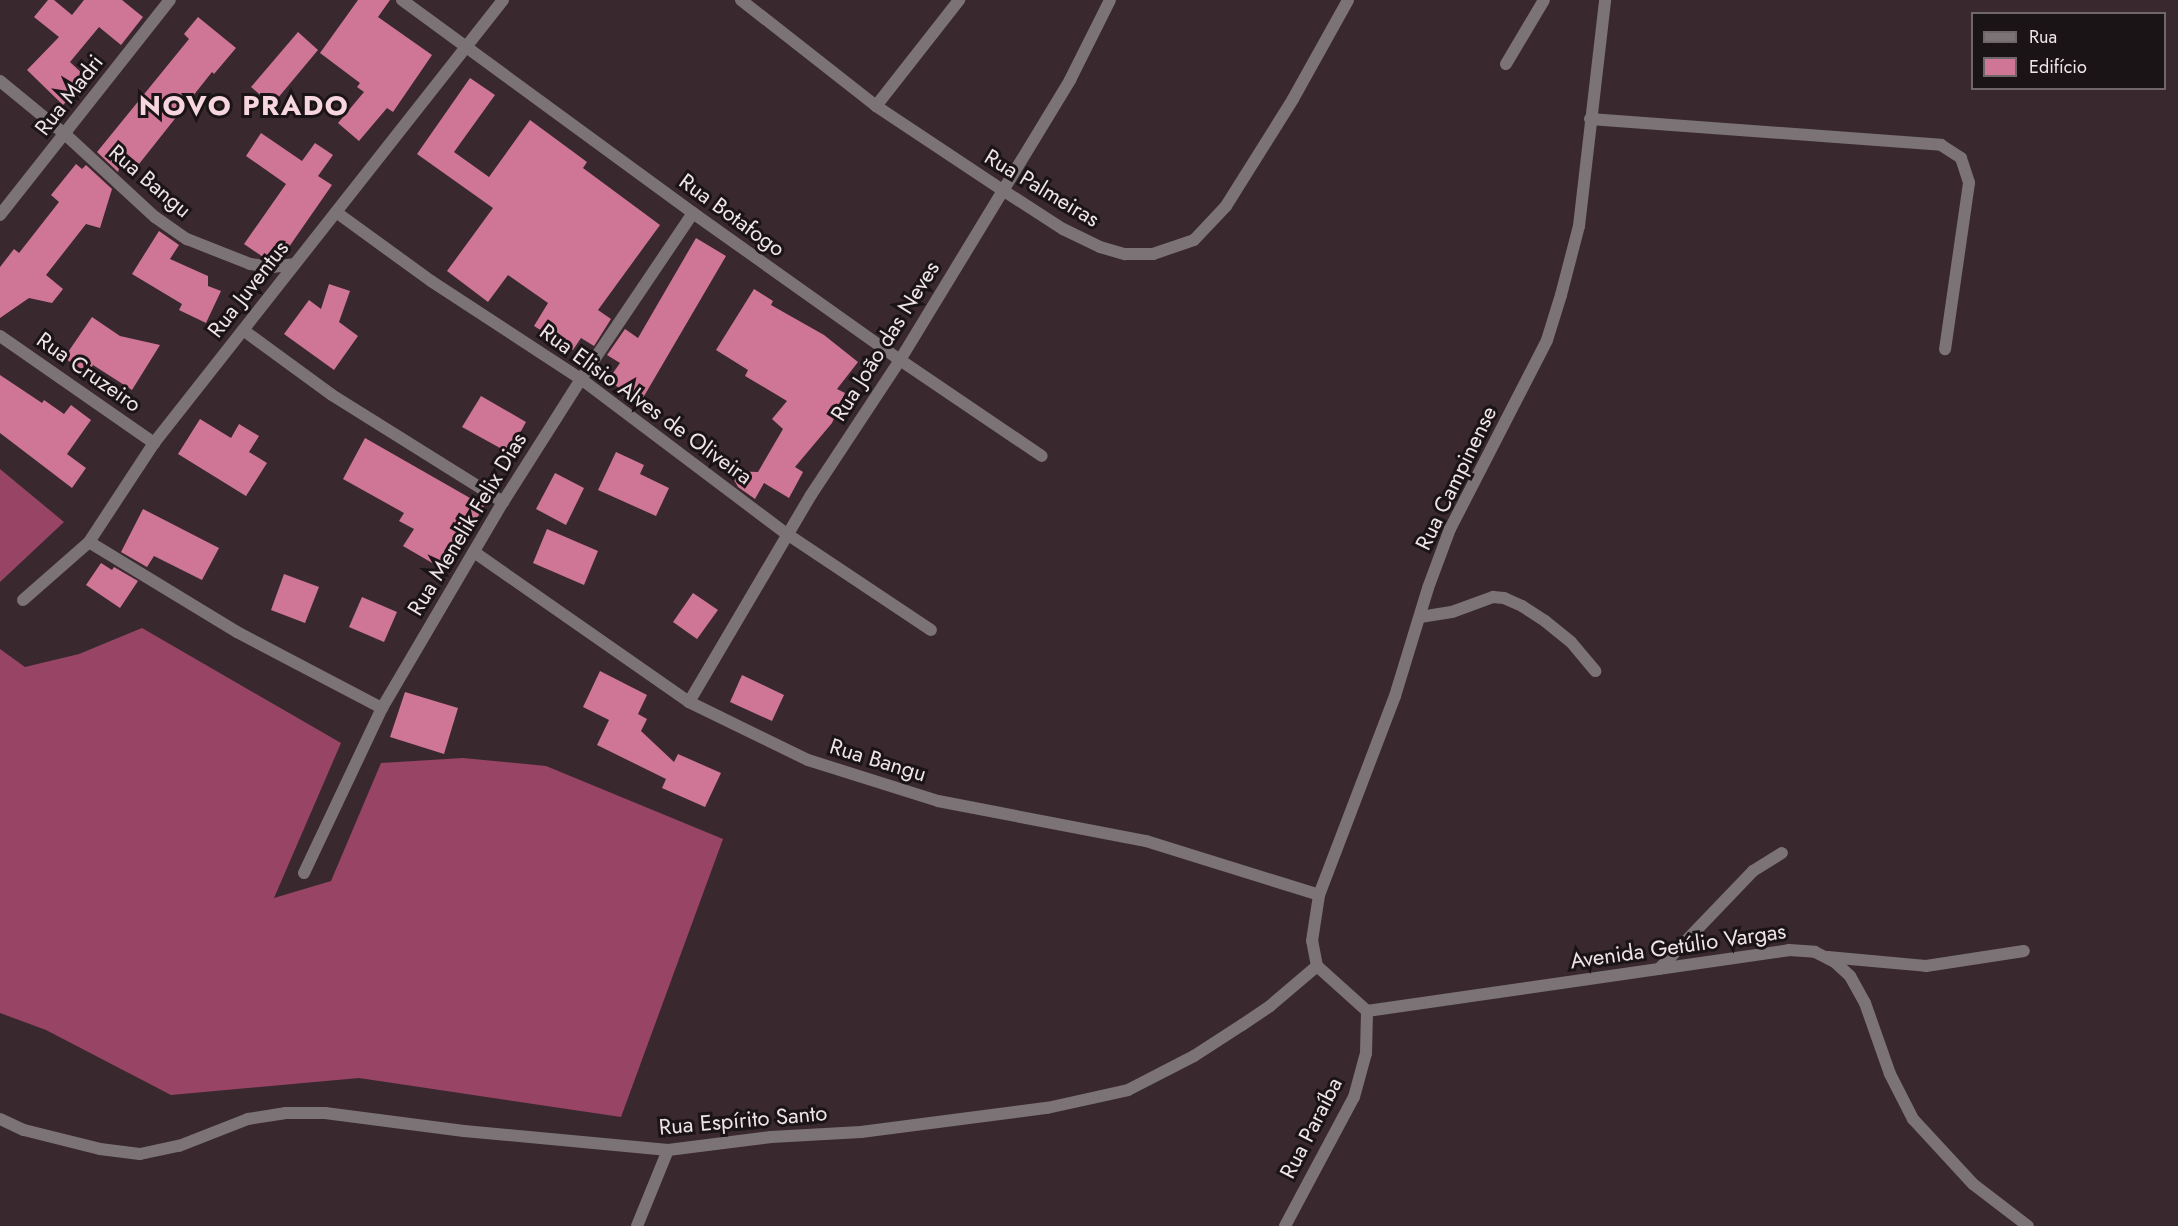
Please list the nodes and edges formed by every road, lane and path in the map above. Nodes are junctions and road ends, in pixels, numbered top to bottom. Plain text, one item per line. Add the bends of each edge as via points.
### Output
1 (170, 0) edge
2 (402, 0) edge
3 (503, 0) edge
4 (741, 0) edge
5 (959, 0) edge
6 (1110, 0) edge
7 (1348, 0) edge
8 (1544, 0) edge
9 (1605, 0) edge
10 (465, 48) junction
11 (1506, 64) dead end
12 (0, 81) edge
13 (876, 106) junction
14 (1590, 119) junction
15 (66, 135) junction
16 (1004, 191) junction
17 (336, 212) junction
18 (693, 213) junction
19 (0, 215) edge
20 (295, 264) junction
21 (243, 330) junction
22 (0, 336) edge
23 (1945, 349) dead end
24 (900, 360) junction
25 (581, 379) junction
26 (154, 443) junction
27 (1042, 456) dead end
28 (502, 502) junction
29 (787, 534) junction
30 (89, 542) junction
31 (474, 552) junction
32 (23, 600) dead end
33 (1420, 617) junction
34 (931, 630) dead end
35 (1595, 671) dead end
36 (689, 702) junction
37 (382, 708) junction
38 (1782, 853) dead end
39 (304, 873) dead end
40 (1319, 895) junction
41 (2024, 951) dead end
42 (1824, 957) junction
43 (1317, 966) junction
44 (1659, 969) junction
45 (1367, 1011) junction
46 (0, 1119) edge
47 (668, 1150) junction
48 (637, 1226) edge
49 (1285, 1226) edge
50 (2028, 1226) edge

1 - 15 street, Rua Madri
2 - 10 street, Rua Botafogo
3 - 10 street, Rua Juventus
4 - 13 street, Rua Palmeiras
5 - 13 street
6 - 16 street, Rua João das Neves via 1070,80
7 - 16 street, Rua Palmeiras via 1293,99 1226,206 1194,240 1153,254 1125,254 1063,229
8 - 11 street
9 - 14 street, Rua Campinense
10 - 17 street, Rua Juventus
10 - 18 street, Rua Botafogo
12 - 15 street, Rua Bangu
13 - 16 street, Rua Palmeiras
14 - 23 street via 1941,145 1961,158 1969,183
14 - 33 street, Rua Campinense via 1579,226 1547,340 1450,529
15 - 19 street, Rua Madri
15 - 20 street, Rua Bangu via 154,217 187,239 250,264
16 - 24 street, Rua João das Neves
17 - 20 street, Rua Juventus
17 - 25 street, Rua Elisio Alves de Oliveira
18 - 24 street, Rua Botafogo
18 - 25 street, Rua Menelik Felix Dias
20 - 21 street, Rua Juventus
21 - 26 street, Rua Juventus
21 - 28 street via 332,395
22 - 26 street, Rua Cruzeiro
24 - 27 street, Rua Botafogo
24 - 29 street, Rua João das Neves
25 - 28 street, Rua Menelik Felix Dias
25 - 29 street, Rua Elisio Alves de Oliveira
26 - 30 street, Rua Juventus
28 - 31 street, Rua Menelik Felix Dias
29 - 34 street, Rua Elisio Alves de Oliveira
29 - 36 street, Rua João das Neves
30 - 32 street, Rua Juventus
30 - 37 street via 237,632
31 - 36 street, Rua Bangu
31 - 37 street, Rua Menelik Felix Dias
33 - 35 street via 1452,612 1493,597 1504,598 1545,621 1571,642
33 - 40 street, Rua Campinense via 1395,696
36 - 40 street, Rua Bangu via 808,760 938,801 1127,836
37 - 39 street, Rua Menelik Felix Dias
38 - 44 street via 1753,871
40 - 43 street, Rua Campinense via 1312,941
41 - 42 street via 1926,966
42 - 44 street, Avenida Getúlio Vargas via 1815,952 1790,950
42 - 50 street, Avenida Getúlio Vargas via 1850,976 1865,1003 1890,1074 1913,1119 1973,1184
43 - 45 street
43 - 47 street, Rua Espírito Santo via 1242,1025 1194,1056 1128,1090 1047,1108 861,1132 771,1137
44 - 45 street, Avenida Getúlio Vargas
45 - 49 street, Rua Paraíba via 1366,1053 1354,1097
46 - 47 street, Rua Espírito Santo via 24,1130 100,1149 140,1154 179,1146 248,1119 285,1113 325,1113
47 - 48 street

